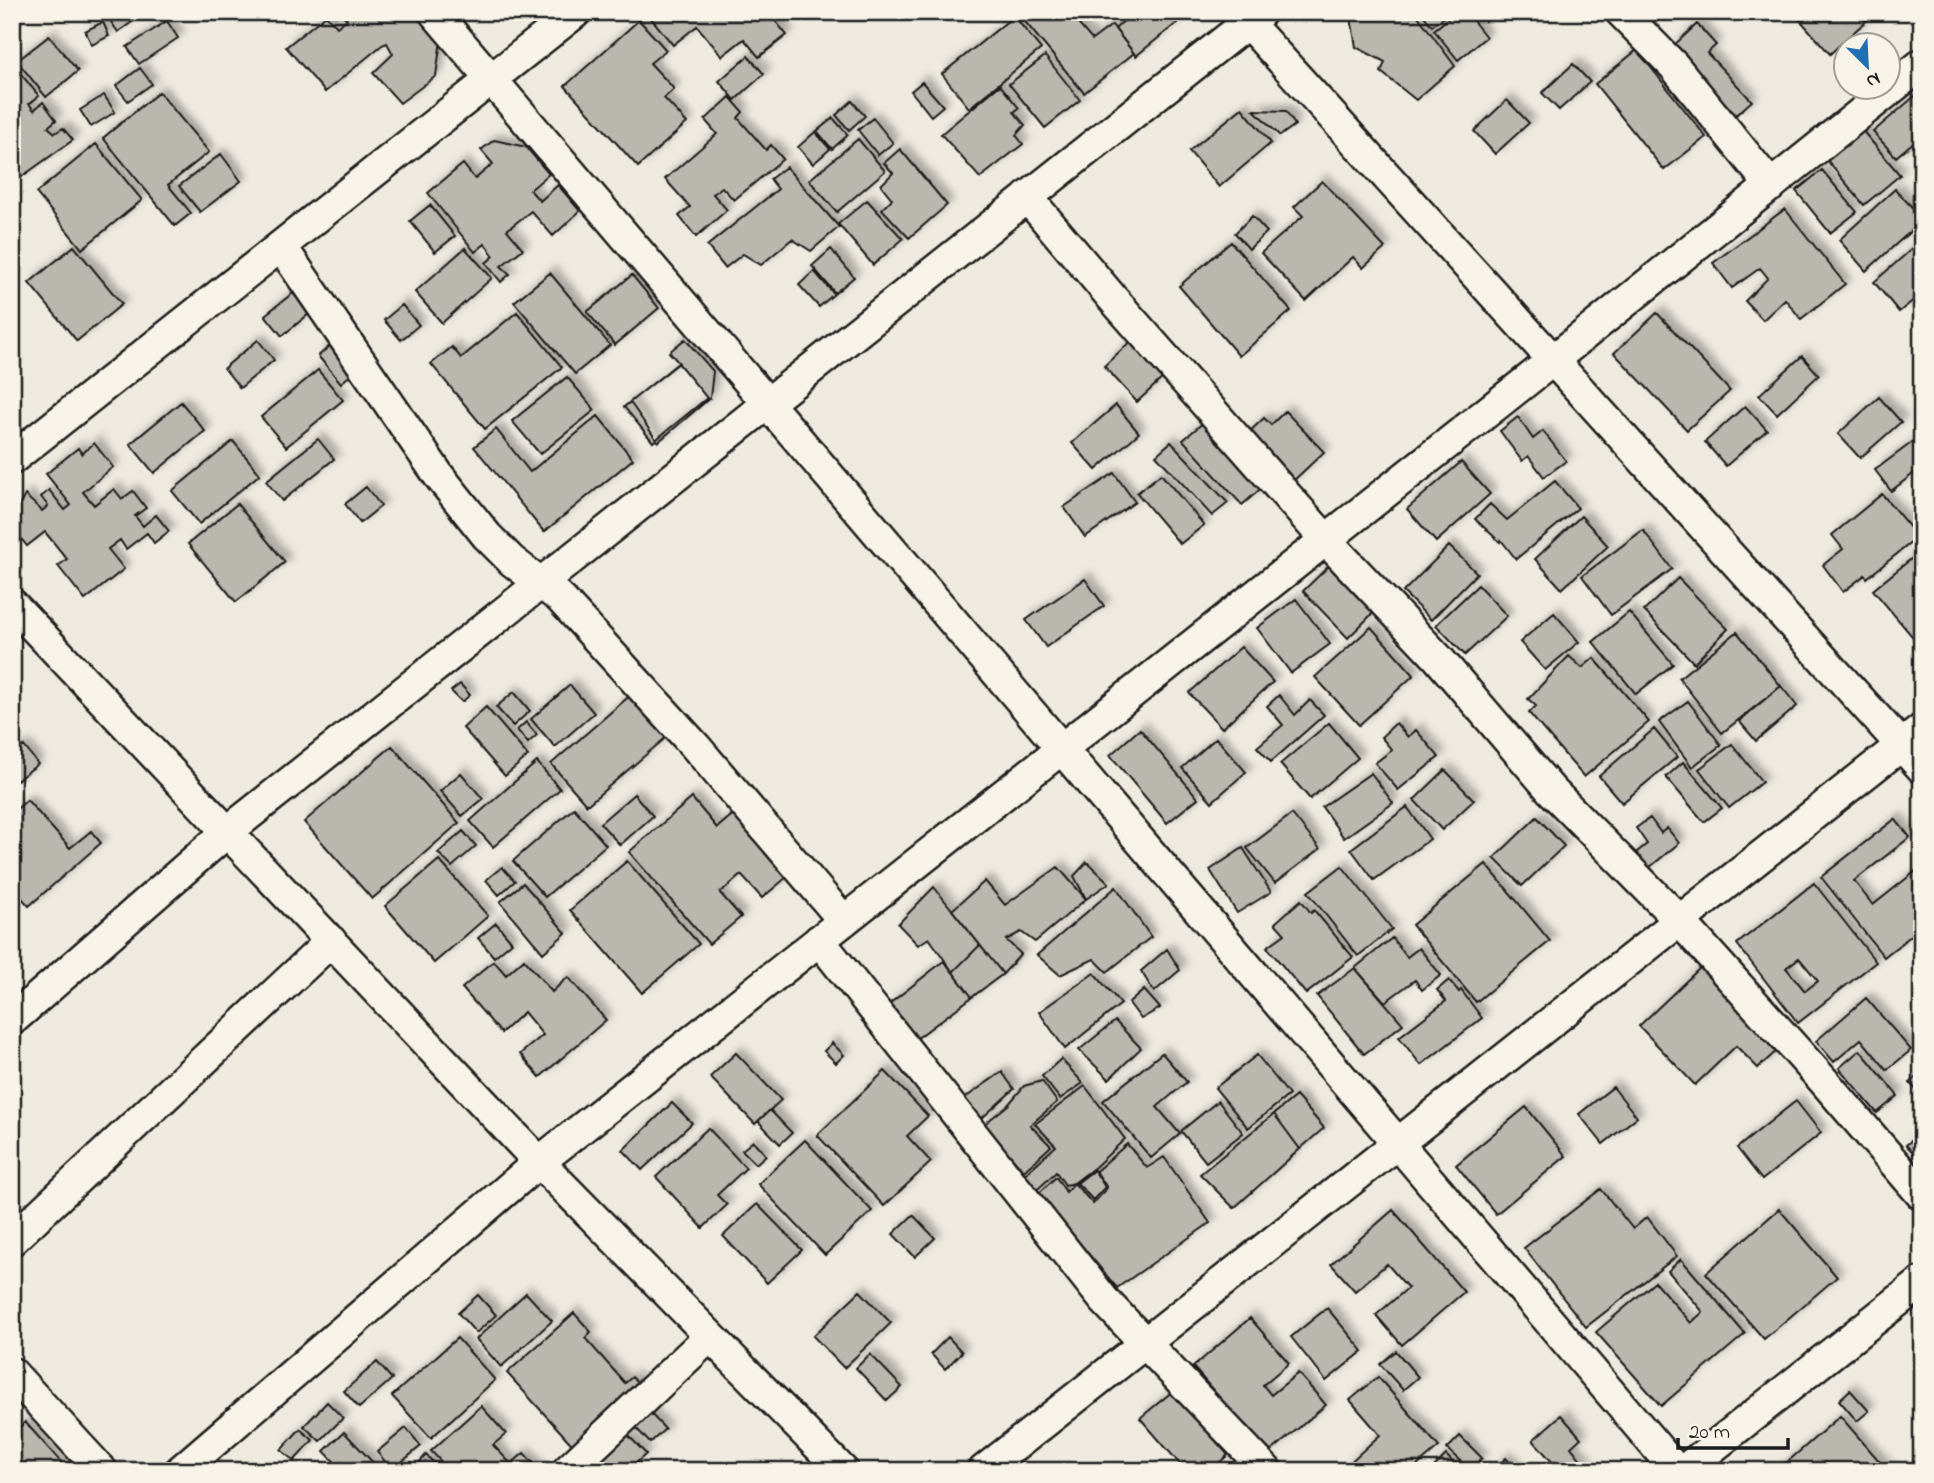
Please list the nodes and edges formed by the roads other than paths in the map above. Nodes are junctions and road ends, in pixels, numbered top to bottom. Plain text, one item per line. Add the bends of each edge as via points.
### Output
1 (435, 12) edge
2 (576, 12) edge
3 (1621, 12) edge
4 (1249, 16) edge
5 (1922, 64) edge
6 (491, 79) junction
7 (1770, 186) junction
8 (1027, 197) junction
9 (281, 246) junction
10 (1553, 360) junction
11 (768, 403) junction
12 (12, 459) edge
13 (1325, 539) junction
14 (541, 583) junction
15 (16, 616) edge
16 (1912, 737) edge
17 (1062, 748) junction
18 (1922, 768) edge
19 (227, 832) junction
20 (844, 920) junction
21 (1679, 920) junction
22 (819, 940) junction
23 (331, 941) junction
24 (12, 1020) edge
25 (1397, 1143) junction
26 (539, 1162) junction
27 (1922, 1195) edge
28 (12, 1240) edge
29 (1922, 1282) edge
30 (710, 1336) junction
31 (1144, 1343) junction
32 (12, 1373) edge
33 (102, 1471) edge
34 (180, 1471) edge
35 (567, 1471) edge
36 (843, 1471) edge
37 (983, 1471) edge
38 (1267, 1471) edge
39 (1677, 1471) edge
40 (1683, 1471) edge

1 - 6 street
2 - 6 street
3 - 7 street via 1674,66
4 - 8 street
4 - 10 street
5 - 7 street
6 - 9 street
6 - 11 street
7 - 10 street
8 - 11 street
8 - 13 street
9 - 12 street
9 - 14 street via 439,476 502,553
10 - 13 street
10 - 16 street
11 - 14 street
11 - 17 street
13 - 17 street
13 - 21 street via 1438,658 1551,790
14 - 19 street
14 - 20 street via 561,598 696,747
15 - 19 street
16 - 18 street
16 - 21 street
17 - 20 street
17 - 25 street
19 - 23 street
19 - 24 street
20 - 22 street
21 - 25 street
21 - 27 street
22 - 26 street
22 - 31 street via 1044,1226
23 - 26 street
23 - 28 street
25 - 31 street
25 - 39 street
26 - 30 street
26 - 34 street
29 - 40 street
30 - 35 street
30 - 36 street
31 - 37 street
31 - 38 street
32 - 33 street

